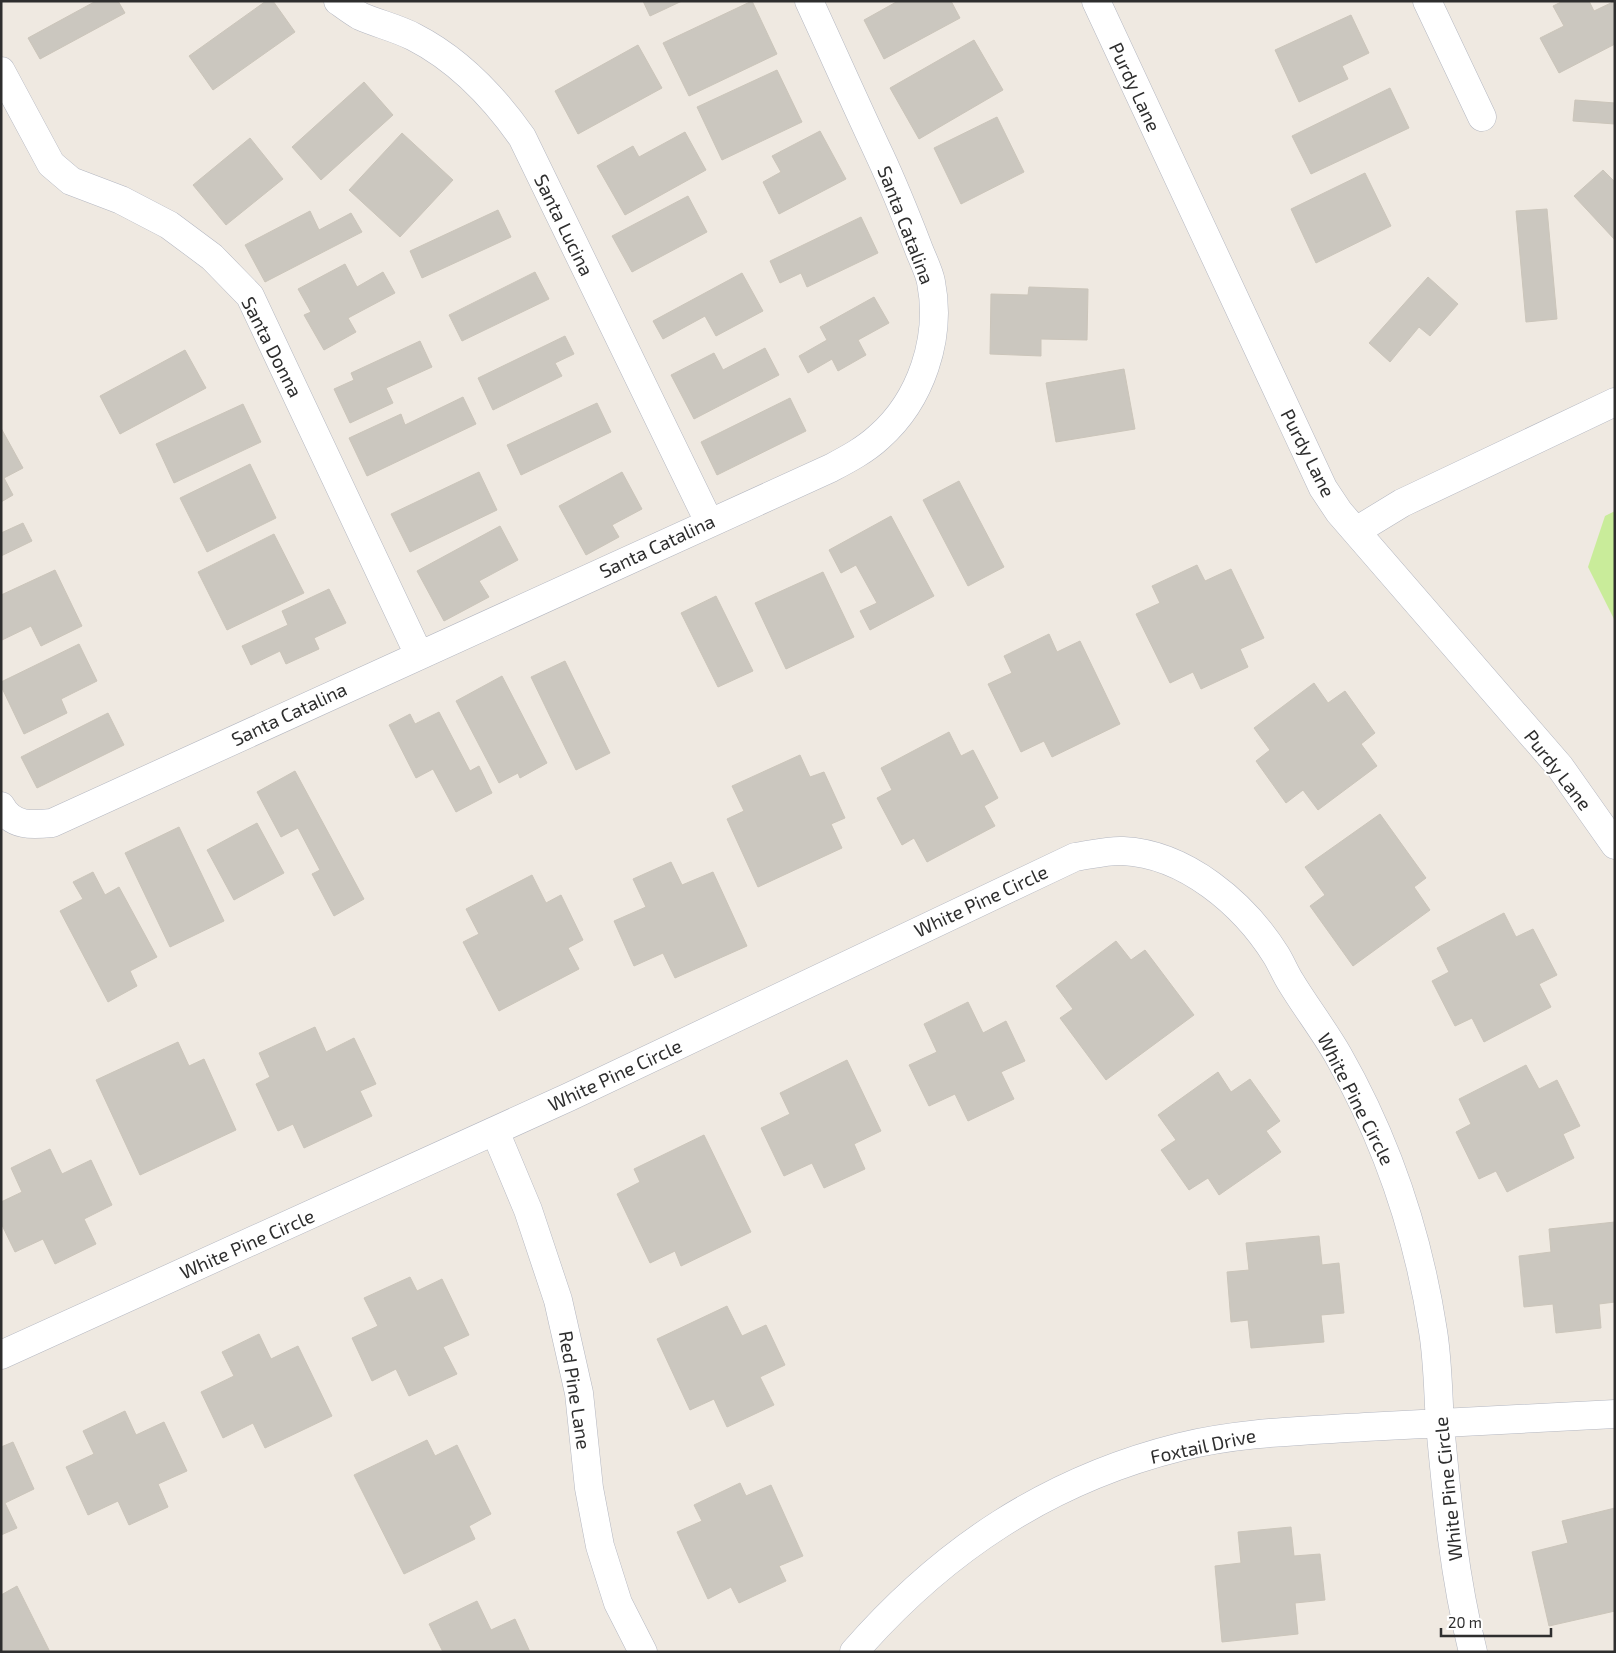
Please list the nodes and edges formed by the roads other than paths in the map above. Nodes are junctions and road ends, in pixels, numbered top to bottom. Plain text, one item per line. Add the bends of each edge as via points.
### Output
1 (338, 1) edge
2 (809, 1) edge
3 (1096, 1) edge
4 (1427, 1) edge
5 (1, 72) edge
6 (1482, 117) dead end
7 (1615, 402) edge
8 (709, 522) junction
9 (1356, 531) junction
10 (418, 655) junction
11 (1, 806) edge
12 (1615, 845) edge
13 (495, 1130) junction
14 (1, 1355) edge
15 (1615, 1414) edge
16 (1440, 1423) junction
17 (643, 1652) edge
18 (854, 1652) edge
19 (1473, 1652) edge

1 - 8 street, Santa Lucina via 359,16 412,36 438,51 477,82 522,137
2 - 8 street, Santa Catalina via 898,194 931,282 934,311 931,339 925,366 914,392 879,437 831,468
3 - 9 street, Purdy Lane via 1309,463 1328,496
4 - 6 street
5 - 10 street, Santa Donna via 50,164 71,181 121,200 169,225 212,257 250,296
7 - 9 street via 1402,503
8 - 10 street, Santa Catalina
9 - 12 street, Purdy Lane via 1560,767
10 - 11 street, Santa Catalina via 52,823 26,826 4,812
13 - 14 street, White Pine Circle
13 - 16 street, White Pine Circle via 1075,857 1122,851 1147,854 1197,876 1241,911 1276,954 1288,979 1337,1054 1378,1134 1400,1188 1424,1275 1434,1334
13 - 17 street, Red Pine Lane via 528,1210 558,1300 579,1393 589,1488 600,1546 618,1603
15 - 16 street, Foxtail Drive
16 - 18 street, Foxtail Drive via 1261,1433 1181,1447 1130,1462 1055,1492 985,1532 921,1582 882,1619
16 - 19 street, White Pine Circle via 1450,1527

